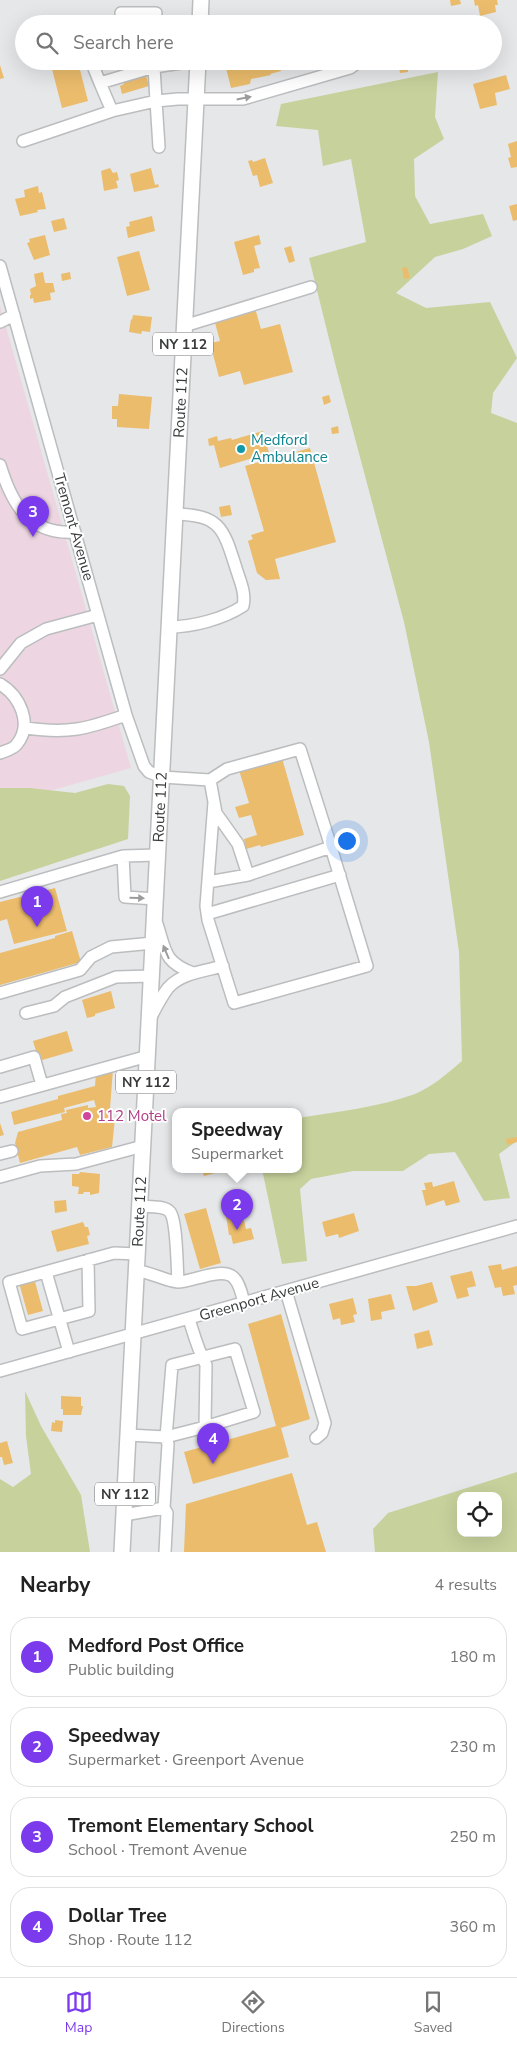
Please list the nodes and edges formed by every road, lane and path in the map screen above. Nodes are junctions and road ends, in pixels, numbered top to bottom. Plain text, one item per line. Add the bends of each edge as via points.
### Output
1 (201, 0) edge
2 (156, 13) dead end
3 (121, 15) edge
4 (200, 15) edge
5 (95, 70) edge
6 (129, 70) edge
7 (154, 70) edge
8 (196, 70) edge
9 (343, 70) edge
10 (100, 83) junction
11 (196, 99) junction
12 (156, 101) junction
13 (112, 111) junction
14 (23, 141) dead end
15 (159, 147) dead end
16 (0, 266) edge
17 (311, 288) dead end
18 (14, 315) junction
19 (0, 322) edge
20 (184, 326) junction
21 (0, 465) edge
22 (174, 514) junction
23 (75, 532) junction
24 (98, 615) junction
25 (169, 627) junction
26 (0, 669) edge
27 (0, 684) edge
28 (126, 715) junction
29 (26, 728) junction
30 (0, 753) edge
31 (162, 777) junction
32 (210, 780) junction
33 (214, 802) junction
34 (331, 847) junction
35 (158, 855) junction
36 (123, 856) junction
37 (248, 875) junction
38 (340, 875) junction
39 (208, 882) junction
40 (0, 892) edge
41 (156, 898) junction
42 (207, 914) junction
43 (155, 918) junction
44 (153, 943) junction
45 (223, 966) junction
46 (193, 973) junction
47 (152, 976) junction
48 (0, 993) edge
49 (26, 1014) dead end
50 (150, 1019) junction
51 (148, 1056) junction
52 (0, 1067) edge
53 (42, 1085) junction
54 (0, 1097) edge
55 (143, 1146) junction
56 (12, 1151) dead end
57 (0, 1154) edge
58 (0, 1177) edge
59 (140, 1206) junction
60 (517, 1226) edge
61 (138, 1254) junction
62 (88, 1260) junction
63 (137, 1271) junction
64 (46, 1272) junction
65 (178, 1282) junction
66 (286, 1291) junction
67 (244, 1303) junction
68 (59, 1319) junction
69 (189, 1319) junction
70 (134, 1334) junction
71 (69, 1352) junction
72 (202, 1358) junction
73 (0, 1371) edge
74 (205, 1426) junction
75 (128, 1435) junction
76 (166, 1437) junction
77 (316, 1438) dead end
78 (164, 1508) junction
79 (124, 1515) junction
80 (122, 1552) edge
81 (165, 1552) edge

1 - 4 main road
2 - 3 street
5 - 10 street
6 - 10 street
7 - 12 street
8 - 11 main road, Route 112 / NY 112
11 -> 9 street via 243,99
10 - 13 street
11 - 12 street
11 - 20 main road, Route 112 / NY 112
12 - 13 street
12 - 15 street
13 - 14 street
16 - 18 street, Tremont Avenue
17 - 20 street
18 - 19 street
18 - 23 street, Tremont Avenue
20 - 22 main road, Route 112 / NY 112
21 - 23 street via 7,488 21,511 43,528 57,533
22 - 25 main road, Route 112 / NY 112
22 - 25 street via 197,515 215,524 226,536 244,599 243,606 231,614 182,627
23 - 24 street, Tremont Avenue
24 - 26 street via 46,629 21,643
24 - 28 street, Tremont Avenue
25 - 31 main road, Route 112 / NY 112
27 - 29 street via 9,690 23,712
28 - 29 street via 77,730
28 - 31 street, Tremont Avenue via 144,766 149,772
29 - 30 street via 17,746
31 - 32 street
31 - 35 main road, Route 112 / NY 112
32 - 33 street
32 - 34 street via 227,770 300,749
33 - 37 street via 216,813 238,844
33 - 39 street
34 - 37 street
34 - 38 street
35 - 36 street
35 - 41 main road, Route 112 / NY 112
36 - 40 street
36 -> 41 street via 124,897
37 - 39 street
38 - 42 street
38 - 45 street via 367,966 234,1003
39 - 42 street
41 - 43 main road, Route 112 / NY 112
42 - 45 street
43 - 44 main road, Route 112 / NY 112
46 -> 43 street via 178,967 167,956
44 - 47 main road, Route 112 / NY 112
44 - 48 street via 111,947 91,956 80,970
45 - 46 street
46 - 50 street via 170,986
47 - 49 street via 116,977 66,997 54,1006
47 - 50 main road, Route 112 / NY 112
50 - 51 main road, Route 112 / NY 112
51 - 53 street
51 - 55 main road, Route 112 / NY 112
52 - 53 street via 34,1057
53 - 54 street
55 - 58 street via 76,1164 40,1166
55 - 59 main road, Route 112 / NY 112
56 - 57 street
59 - 61 main road, Route 112 / NY 112
59 - 65 street via 170,1212 174,1224
60 - 66 street, Greenport Avenue
61 - 62 street via 114,1253
61 - 63 main road, Route 112 / NY 112
62 - 64 street
62 - 68 street via 89,1311
63 - 65 street
63 - 70 main road, Route 112 / NY 112
64 - 68 street
64 - 68 street via 8,1282 22,1329
65 - 67 street via 220,1273 230,1275 238,1285
66 - 67 street, Greenport Avenue
66 - 77 street via 325,1423 322,1433
67 - 69 street, Greenport Avenue
68 - 71 street
69 - 70 street, Greenport Avenue
69 - 72 street
70 - 71 street, Greenport Avenue
70 - 75 main road, Route 112 / NY 112
71 - 73 street, Greenport Avenue
72 - 74 street via 206,1365
72 - 74 street via 235,1350 254,1412
72 - 76 street via 172,1365
74 - 76 street
75 - 76 street
75 - 79 main road, Route 112 / NY 112
76 - 78 street
78 - 79 street
78 - 81 street via 167,1513
79 - 80 main road, Route 112 / NY 112

